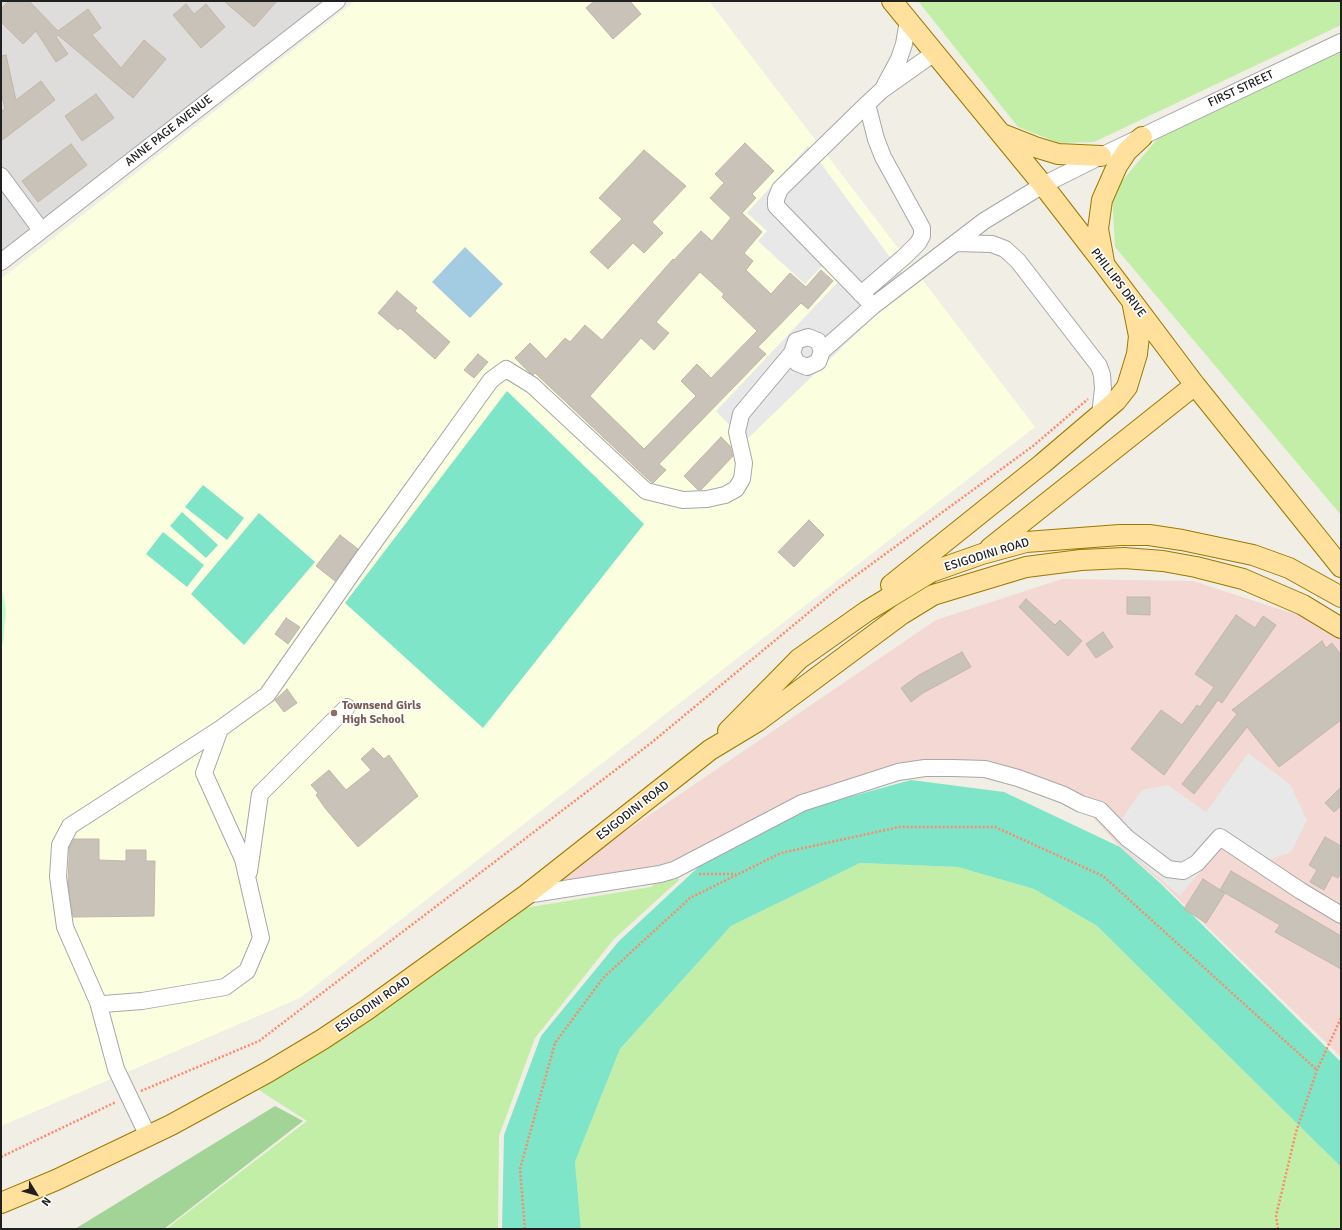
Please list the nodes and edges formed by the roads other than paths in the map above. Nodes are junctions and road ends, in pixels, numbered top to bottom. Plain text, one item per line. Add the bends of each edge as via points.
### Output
1 (337, 1) edge
2 (892, 1) edge
3 (908, 21) junction
4 (1341, 42) edge
5 (933, 54) junction
6 (882, 90) junction
7 (867, 104) junction
8 (1000, 133) junction
9 (1142, 137) junction
10 (1101, 156) junction
11 (1, 176) edge
12 (1043, 186) junction
13 (41, 230) junction
14 (955, 243) junction
15 (1, 262) edge
16 (1104, 264) junction
17 (861, 294) junction
18 (1133, 302) junction
19 (873, 306) junction
20 (1195, 385) junction
21 (1100, 415) junction
22 (982, 554) junction
23 (1341, 567) edge
24 (934, 595) junction
25 (1341, 597) edge
26 (1341, 628) edge
27 (799, 658) junction
28 (348, 707) dead end
29 (220, 729) junction
30 (710, 750) junction
31 (248, 875) junction
32 (526, 895) junction
33 (1341, 915) edge
34 (98, 1002) junction
35 (148, 1136) junction
36 (1, 1203) edge

1 - 13 street, ANNE PAGE AVENUE
2 - 3 main road, PHILLIPS DRIVE
3 - 5 main road, PHILLIPS DRIVE
3 - 6 street via 899,59
4 - 9 street, FIRST STREET
5 - 6 street
5 - 8 main road, PHILLIPS DRIVE
6 - 7 street
7 - 17 street via 878,145 922,228 922,236 904,257
7 - 17 street via 780,189 776,199 776,206
8 - 10 main road via 1058,154
8 - 12 main road, PHILLIPS DRIVE
9 - 10 street, FIRST STREET
9 - 16 main road via 1127,151 1117,166 1102,200 1098,229
10 - 12 street, FIRST STREET
11 - 13 street
12 - 14 street, FIRST STREET via 984,221
12 - 16 main road, PHILLIPS DRIVE
13 - 15 street, ANNE PAGE AVENUE
14 - 19 street, FIRST STREET
14 - 21 street via 992,244 1005,249 1018,261 1099,366 1103,389
16 - 18 main road, PHILLIPS DRIVE
17 - 19 street
18 - 20 main road, PHILLIPS DRIVE
18 - 21 main road via 1139,336 1134,369 1127,387
19 - 29 street, FIRST STREET via 822,351 818,362 807,367 797,363 792,353 741,414 737,432 744,463 742,479 736,488 725,495 707,499 683,500 646,491 532,385 506,369 491,380 267,695
20 - 22 main road
20 - 23 main road, PHILLIPS DRIVE
21 - 27 main road
22 - 24 main road
22 - 25 main road, ESIGODINI ROAD via 1026,542 1149,535 1253,555 1289,568
22 - 27 main road, ESIGODINI ROAD via 931,572 867,611
24 - 26 main road, ESIGODINI ROAD via 1026,567 1124,558 1163,561 1196,566 1243,579 1303,605
24 - 30 main road, ESIGODINI ROAD via 902,614 758,721
27 - 30 main road, ESIGODINI ROAD
28 - 31 street via 260,794
29 - 31 street via 204,773
29 - 34 street via 70,826 60,845 58,877 65,927
30 - 32 main road, ESIGODINI ROAD
31 - 34 street via 261,938 247,971 226,987 142,1001 102,1004
32 - 33 street via 674,870 802,803 898,772 953,768 985,769 1018,778 1100,810 1127,838 1168,870 1183,872 1197,863 1220,837
32 - 35 main road, ESIGODINI ROAD via 323,1039 268,1072
34 - 35 street via 116,1069
35 - 36 main road, ESIGODINI ROAD

